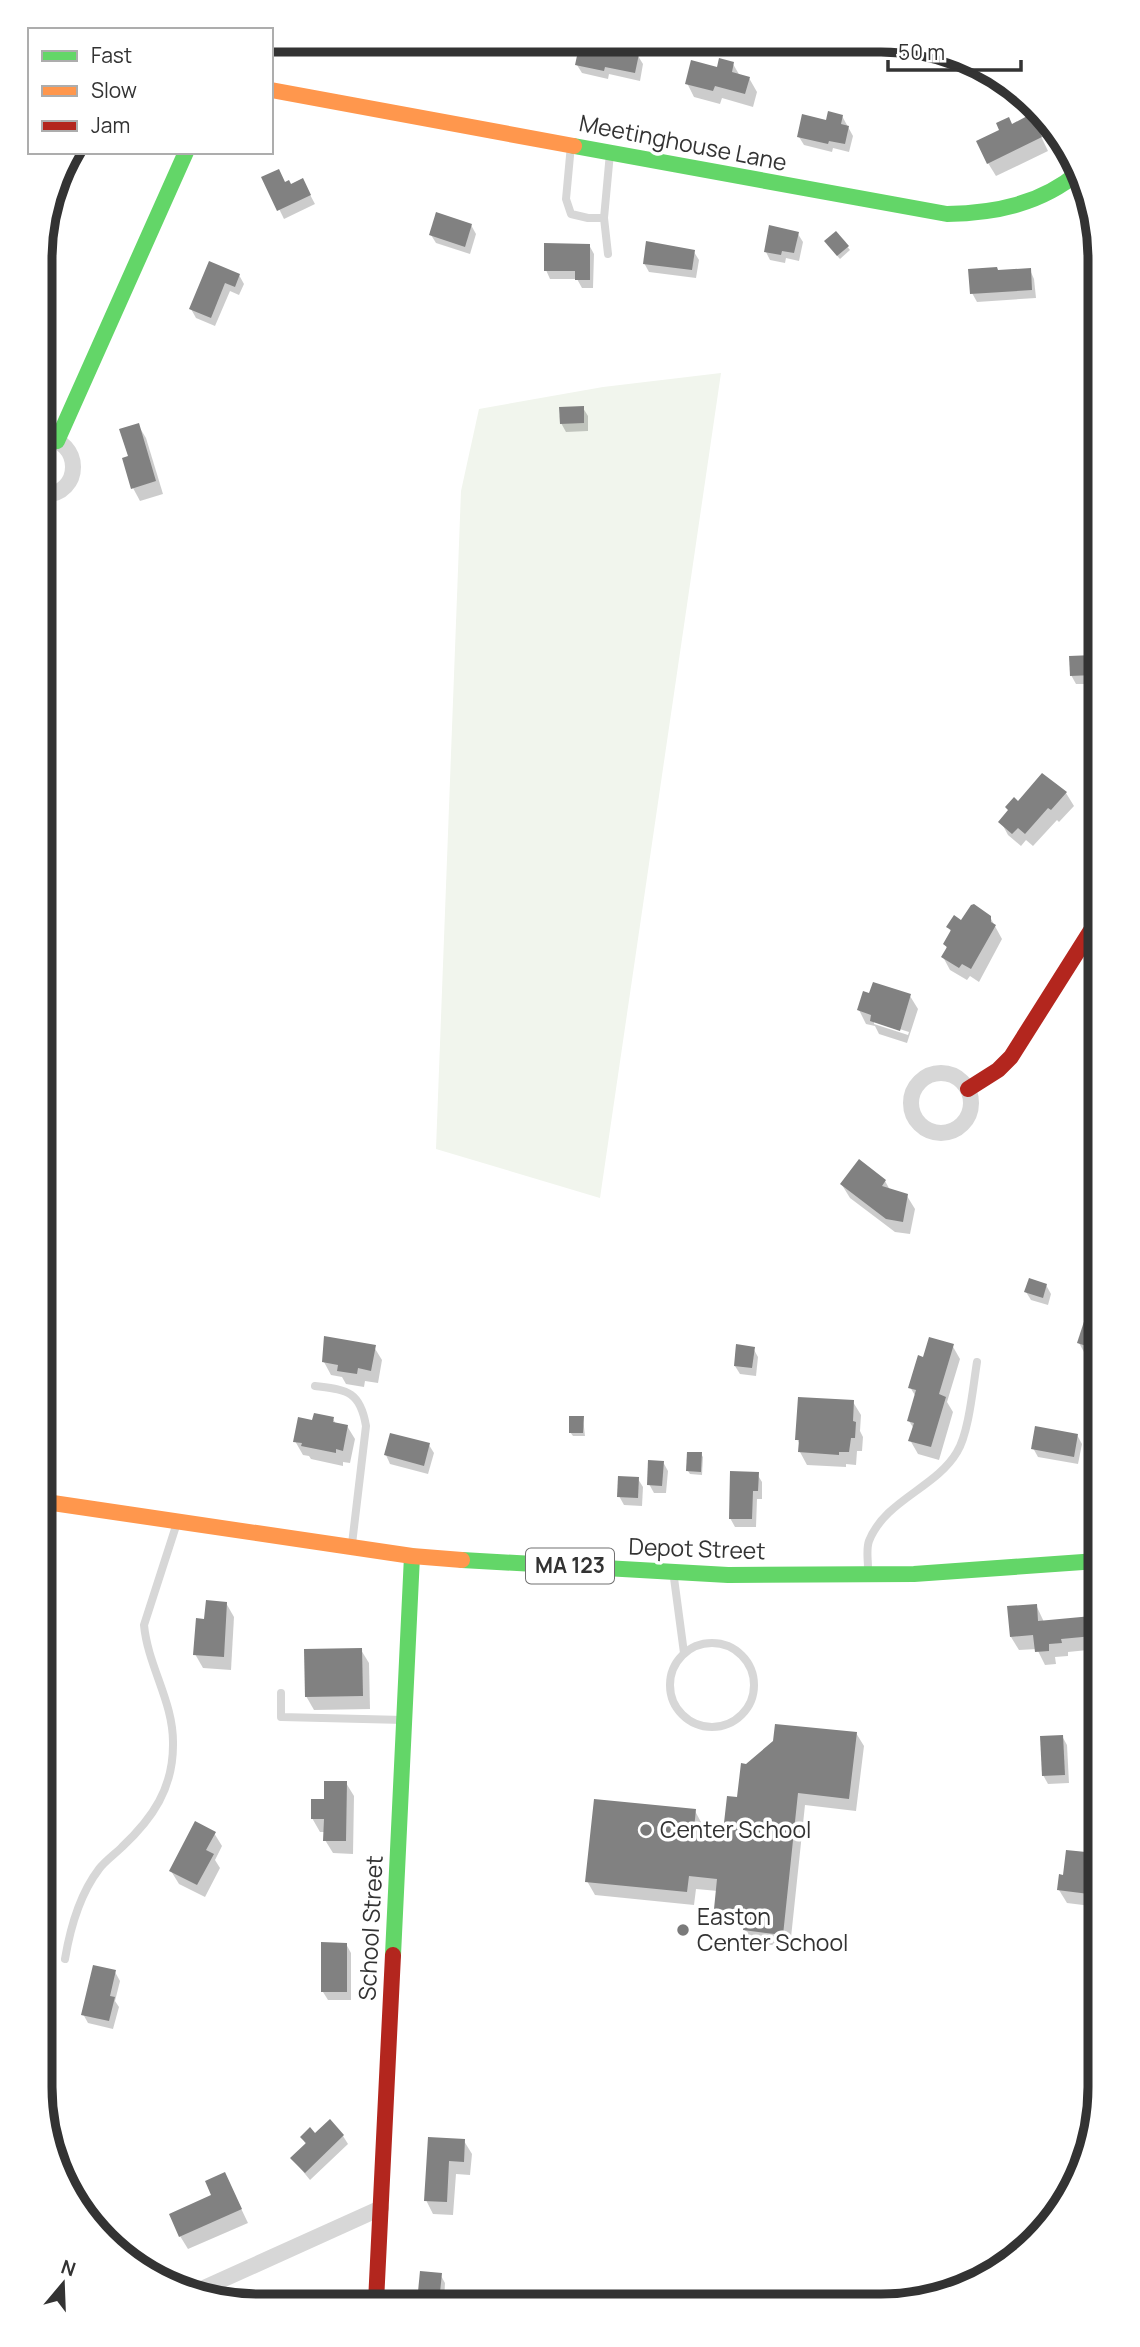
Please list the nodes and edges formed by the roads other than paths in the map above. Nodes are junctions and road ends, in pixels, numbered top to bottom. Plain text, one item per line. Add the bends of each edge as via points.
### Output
1 (273, 90) edge
2 (571, 145) junction
3 (610, 153) junction
4 (185, 154) edge
5 (1071, 179) edge
6 (604, 218) junction
7 (608, 254) dead end
8 (53, 434) edge
9 (53, 441) edge
10 (53, 493) edge
11 (1088, 936) edge
12 (968, 1089) dead end
13 (977, 1362) dead end
14 (315, 1386) dead end
15 (52, 1503) edge
16 (177, 1523) junction
17 (352, 1547) junction
18 (412, 1556) junction
19 (1087, 1562) edge
20 (674, 1572) junction
21 (868, 1574) junction
22 (684, 1653) junction
23 (281, 1693) dead end
24 (404, 1720) junction
25 (65, 1959) dead end
26 (381, 2208) junction
27 (206, 2287) edge
28 (376, 2294) edge

1 - 2 main road, Meetinghouse Lane
2 - 3 main road, Meetinghouse Lane
2 - 6 lane via 566,199 571,214
3 - 5 main road, Meetinghouse Lane via 947,214 985,212 1032,200
3 - 6 lane
4 - 8 main road
6 - 7 lane
9 - 10 street via 64,445 73,459 72,475 63,489
11 - 12 main road via 1011,1057
13 - 21 lane via 958,1451 942,1471 879,1523 868,1543
14 - 17 lane via 347,1390 363,1407 366,1426
15 - 16 main road, Depot Street / MA 123
16 - 17 main road, Depot Street / MA 123
16 - 25 lane via 144,1625 170,1713 174,1742 170,1775 154,1813 100,1867 90,1884
17 - 18 main road, Depot Street / MA 123
18 - 20 main road, Depot Street / MA 123
18 - 24 main road, School Street
19 - 21 main road, Depot Street / MA 123
20 - 21 main road, Depot Street / MA 123
20 - 22 lane
22 - 22 lane via 670,1676 674,1704 682,1715 707,1727 734,1721 751,1700 754,1686 746,1660 723,1644 696,1646
23 - 24 lane via 281,1717
24 - 26 main road, School Street
26 - 27 street
26 - 28 main road, School Street

